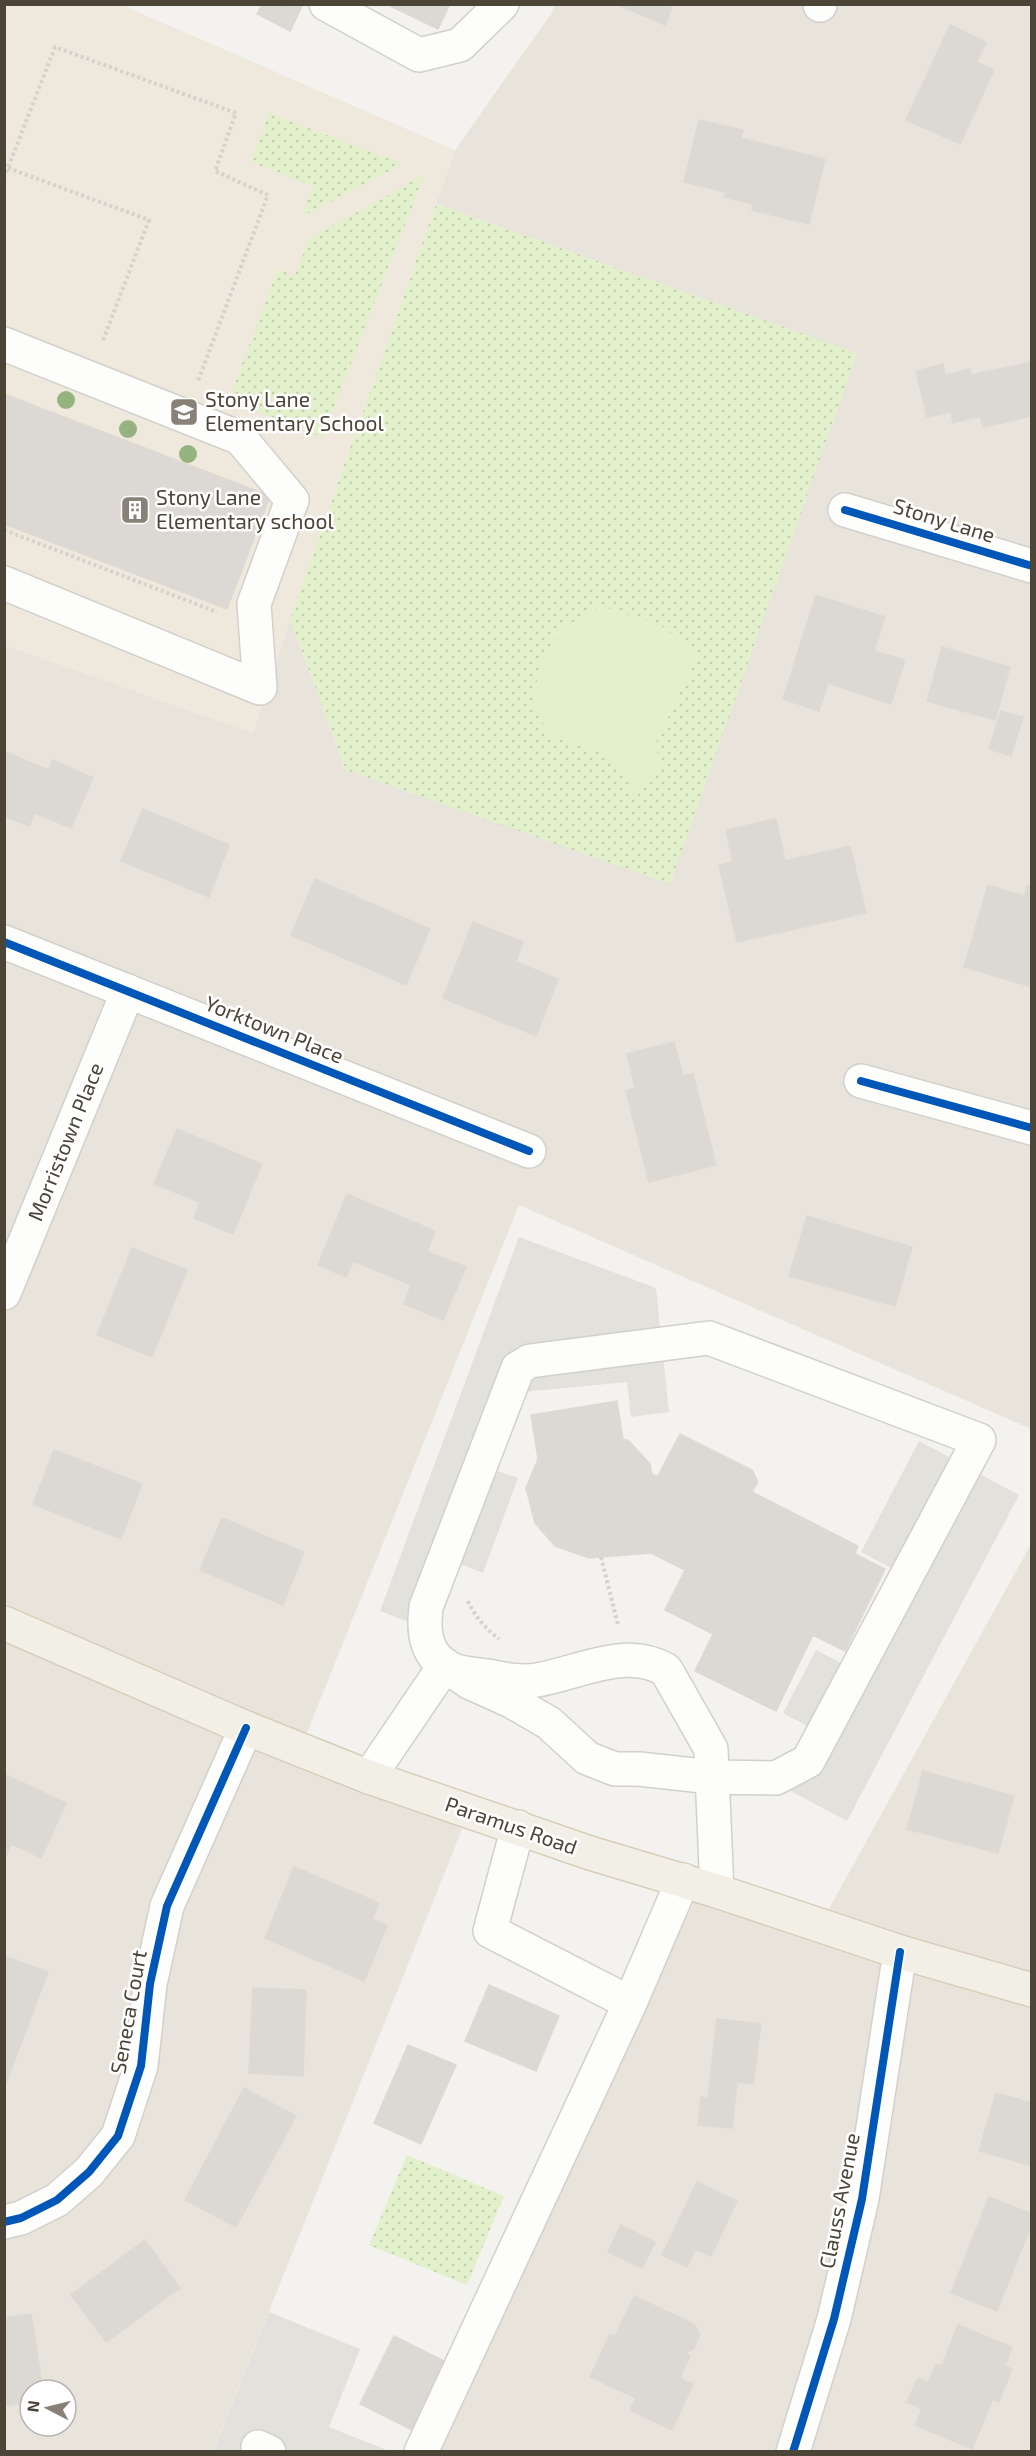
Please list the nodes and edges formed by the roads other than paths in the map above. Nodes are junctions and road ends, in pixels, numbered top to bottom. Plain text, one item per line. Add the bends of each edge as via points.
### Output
1 (326, 4) edge
2 (502, 4) edge
3 (4, 345) edge
4 (845, 510) dead end
5 (1032, 566) edge
6 (4, 583) edge
7 (4, 942) edge
8 (128, 991) junction
9 (861, 1081) dead end
10 (1032, 1128) edge
11 (529, 1151) dead end
12 (4, 1293) edge
13 (4, 1623) edge
14 (449, 1668) junction
15 (246, 1728) junction
16 (369, 1777) junction
17 (712, 1790) junction
18 (518, 1827) junction
19 (683, 1880) junction
20 (717, 1891) junction
21 (900, 1952) junction
22 (1032, 1990) edge
23 (630, 2003) junction
24 (4, 2222) edge
25 (422, 2451) edge
26 (793, 2451) edge

1 - 2 street via 419,55 460,45
3 - 6 street via 240,438 292,500 254,604 260,688
4 - 5 street, Stony Lane
7 - 8 street, Yorktown Place
8 - 11 street, Yorktown Place
8 - 12 street, Morristown Place
9 - 10 street
13 - 15 main road, Paramus Road
14 - 16 street
14 - 17 street via 549,1723 587,1758 615,1769 649,1770
14 - 17 street via 536,1680 596,1665 640,1659 655,1663 666,1670 711,1749
14 - 17 street via 426,1643 426,1607 518,1368 530,1361 709,1338 979,1440 808,1761 776,1778
15 - 16 main road, Paramus Road
15 - 24 street, Seneca Court via 167,1905 150,1984 141,2066 118,2136 89,2172 57,2200
16 - 18 main road, Paramus Road
17 - 20 street
18 - 19 main road, Paramus Road
18 - 23 street via 490,1931
19 - 20 main road, Paramus Road
19 - 23 street
20 - 21 main road, Paramus Road
21 - 22 main road, Paramus Road
21 - 26 street, Clauss Avenue via 862,2199 834,2319
23 - 25 street

